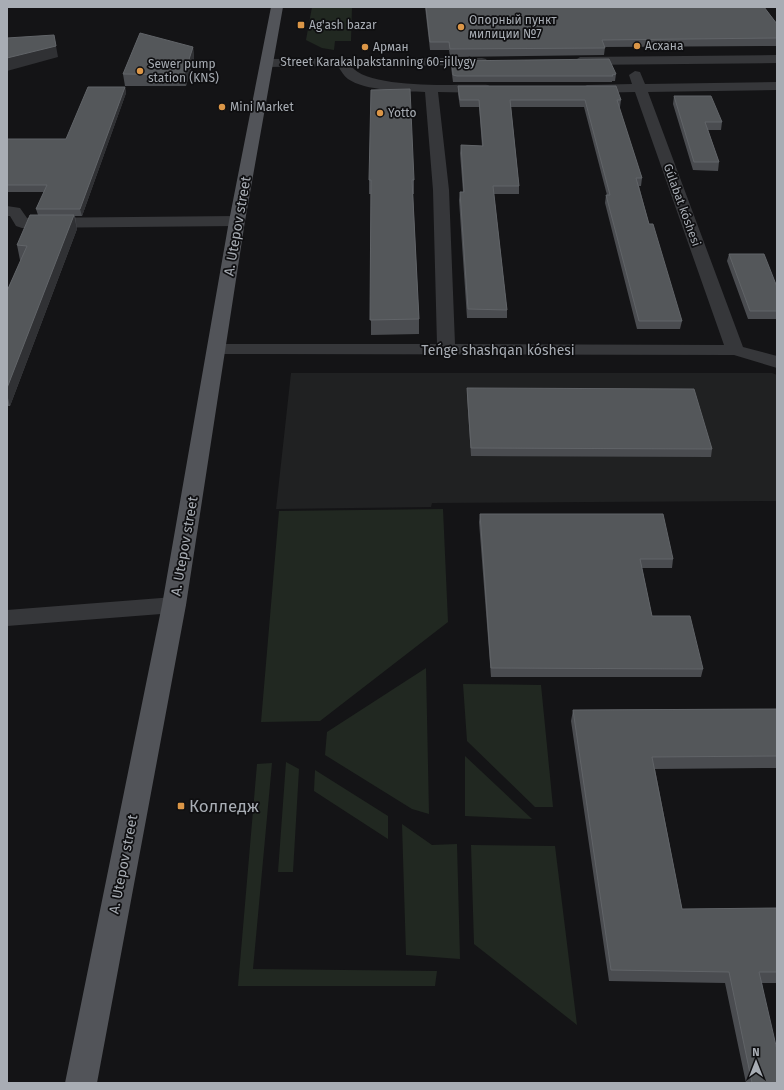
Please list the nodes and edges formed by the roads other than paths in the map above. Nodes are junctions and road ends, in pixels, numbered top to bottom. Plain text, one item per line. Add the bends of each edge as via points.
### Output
1 (277, 7) edge
2 (777, 59) edge
3 (566, 61) edge
4 (629, 61) junction
5 (494, 62) edge
6 (267, 63) junction
7 (342, 63) junction
8 (777, 86) edge
9 (431, 88) junction
10 (640, 88) junction
11 (498, 89) edge
12 (574, 89) edge
13 (7, 211) edge
14 (237, 221) junction
15 (218, 349) junction
16 (446, 350) junction
17 (735, 350) junction
18 (777, 362) edge
19 (174, 605) junction
20 (7, 618) edge
21 (81, 1083) edge

1 - 6 main road, A. Utepov street
2 - 4 street
3 - 4 street
4 - 10 street, Gúlabat kóshesi
5 - 7 street, Street Karakalpakstanning 60-jillygy
6 - 7 street, Street Karakalpakstanning 60-jillygy
6 - 14 main road, A. Utepov street
7 - 9 street via 353,77 368,83
8 - 10 street
9 - 11 street
9 - 16 street via 441,190
10 - 12 street
10 - 17 street, Gúlabat kóshesi
13 - 14 street via 15,211 22,223
14 - 15 main road, A. Utepov street
15 - 16 street, Teńge shashqan kóshesi
15 - 19 main road, A. Utepov street
16 - 17 street, Teńge shashqan kóshesi
17 - 18 street, Teńge shashqan kóshesi
19 - 20 street
19 - 21 main road, A. Utepov street

